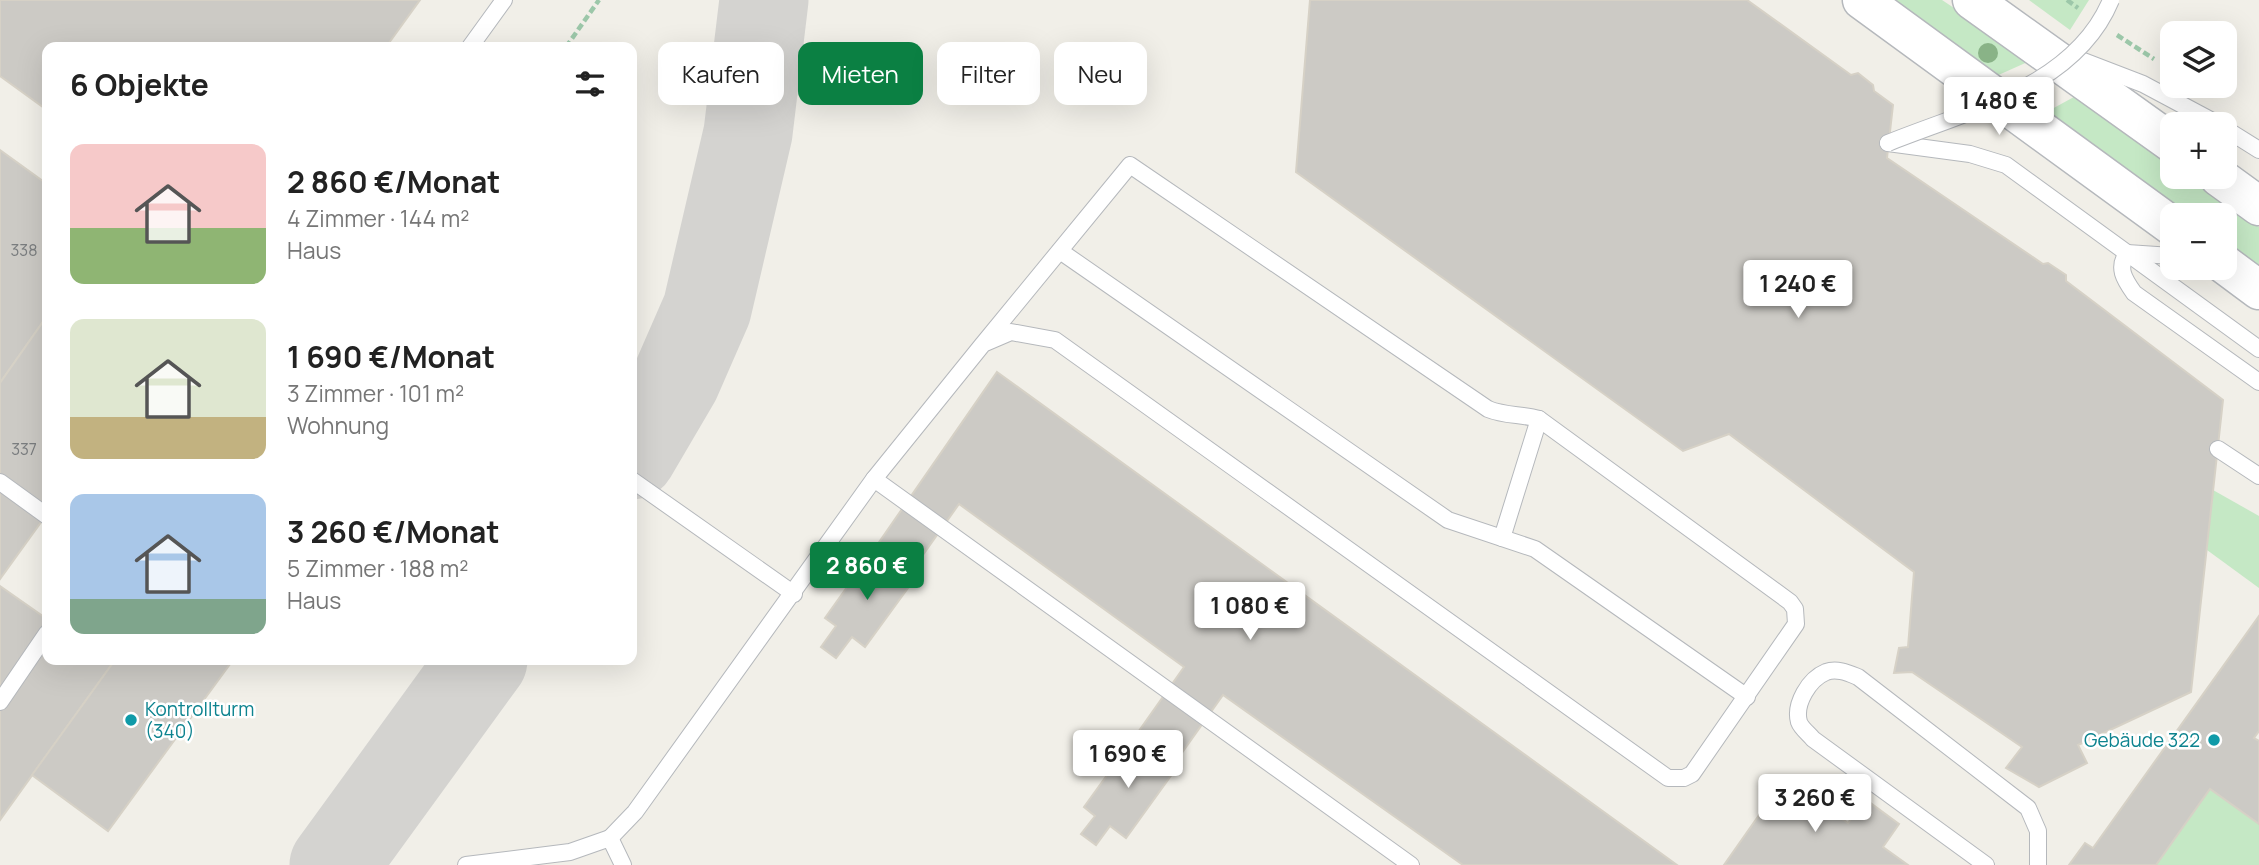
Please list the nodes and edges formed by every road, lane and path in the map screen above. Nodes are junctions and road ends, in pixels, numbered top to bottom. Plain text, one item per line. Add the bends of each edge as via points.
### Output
1 (504, 0) edge
2 (599, 0) edge
3 (1862, 0) edge
4 (1972, 0) edge
5 (2111, 0) edge
6 (2029, 40) junction
7 (474, 42) edge
8 (570, 42) edge
9 (2196, 112) edge
10 (2160, 134) edge
11 (2237, 136) edge
12 (2259, 150) edge
13 (2236, 189) edge
14 (2259, 206) edge
15 (2160, 217) edge
16 (1060, 251) junction
17 (2127, 253) junction
18 (2160, 255) edge
19 (2237, 274) edge
20 (2259, 290) edge
21 (984, 344) junction
22 (2259, 349) edge
23 (2259, 382) edge
24 (1539, 419) junction
25 (2218, 449) dead end
26 (2259, 476) edge
27 (874, 479) junction
28 (0, 482) edge
29 (637, 484) edge
30 (42, 512) edge
31 (1502, 538) junction
32 (793, 594) junction
33 (42, 641) edge
34 (1747, 696) junction
35 (0, 702) edge
36 (610, 838) junction
37 (466, 865) edge
38 (623, 865) edge
39 (1411, 865) edge
40 (1986, 865) edge
41 (2038, 865) edge

1 - 7 lane
2 - 8 path
3 - 15 street
4 - 6 street
5 - 17 lane, bridge via 2095,31 2059,69 2031,85 1888,142 1970,154 2006,165
6 - 9 lane via 2143,84
6 - 10 street
11 - 12 lane
13 - 14 street
16 - 21 lane
16 - 24 lane via 1130,165 1488,409
16 - 31 lane via 1448,520
17 - 18 lane
17 - 22 lane
17 - 23 lane via 2121,269 2133,293
19 - 20 street
21 - 27 lane
21 - 34 lane via 1011,332 1055,340 1668,778 1692,774
24 - 31 lane
24 - 34 lane via 1790,602 1796,624
25 - 26 lane
27 - 32 lane
27 - 39 lane
28 - 30 lane
29 - 32 lane
31 - 34 lane via 1535,549
32 - 36 lane via 635,812
33 - 35 lane
36 - 37 lane via 570,852
36 - 38 lane
40 - 41 lane via 1806,732 1799,724 1800,699 1817,678 1841,670 1858,677 2028,808 2038,831

